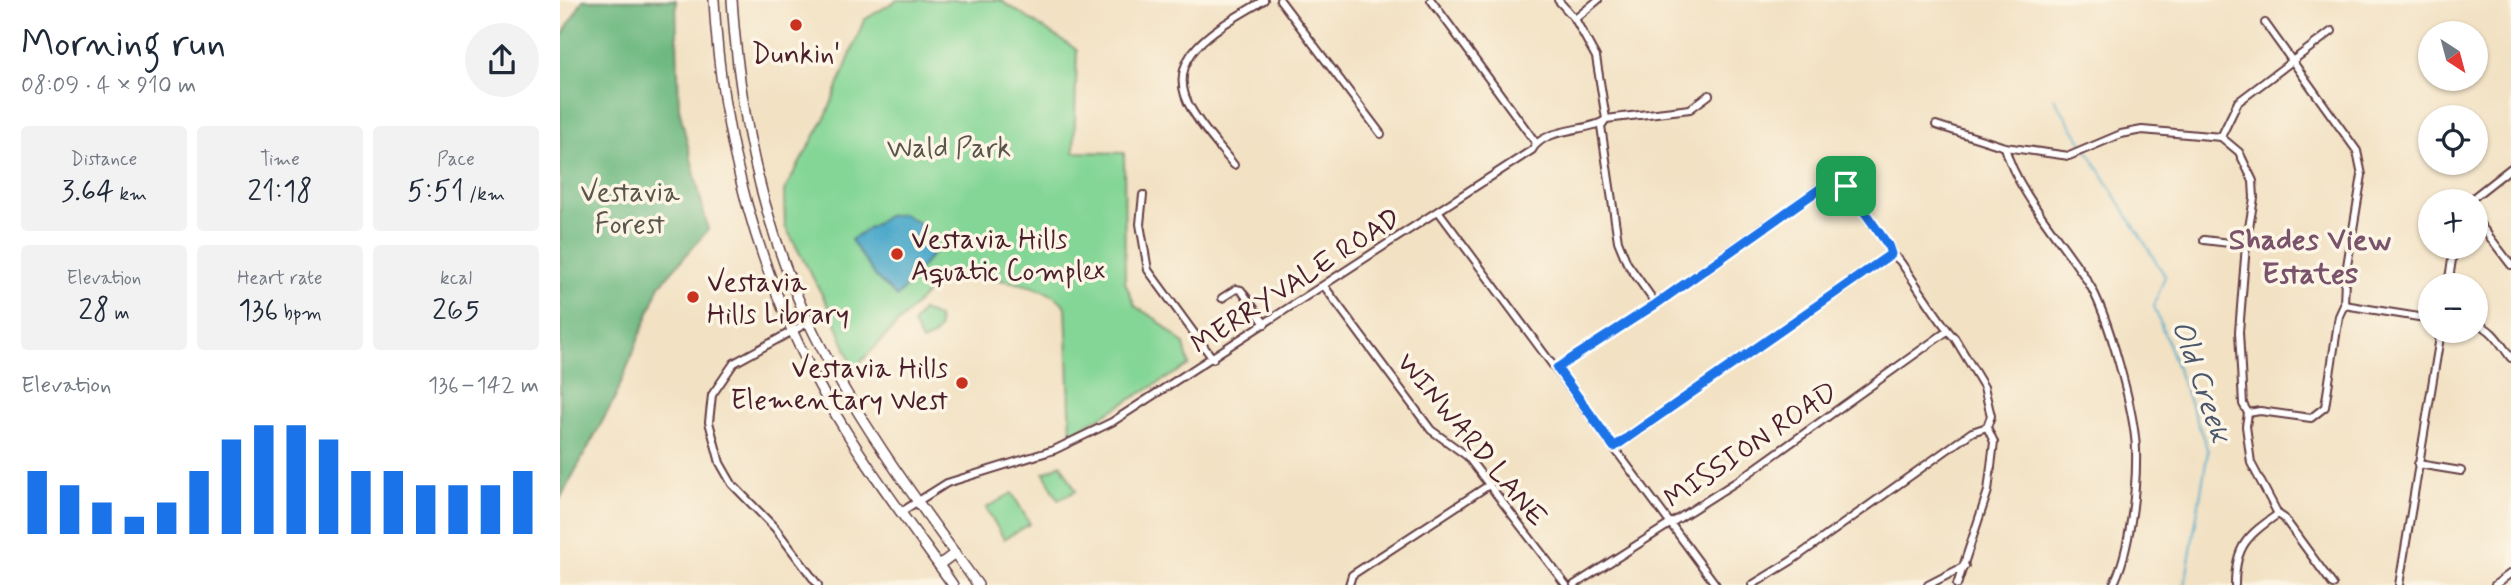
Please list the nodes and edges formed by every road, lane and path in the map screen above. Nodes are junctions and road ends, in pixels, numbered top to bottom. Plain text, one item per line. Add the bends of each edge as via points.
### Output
1 (714, 0) edge
2 (732, 0) edge
3 (1264, 0) edge
4 (1280, 0) edge
5 (1431, 0) edge
6 (1558, 0) edge
7 (1598, 0) edge
8 (1575, 19) junction
9 (2265, 23) dead end
10 (2332, 31) dead end
11 (2291, 60) junction
12 (1709, 95) dead end
13 (1606, 119) junction
14 (1936, 125) dead end
15 (1381, 134) dead end
16 (2221, 137) junction
17 (1536, 143) junction
18 (2005, 147) junction
19 (1234, 165) dead end
20 (2511, 168) edge
21 (2484, 189) edge
22 (1143, 195) dead end
23 (1439, 212) junction
24 (2488, 235) edge
25 (2204, 240) dead end
26 (2246, 245) junction
27 (1891, 254) junction
28 (2511, 265) edge
29 (1324, 286) junction
30 (1222, 298) dead end
31 (1656, 304) junction
32 (2344, 305) junction
33 (2418, 317) edge
34 (808, 322) junction
35 (1265, 324) junction
36 (792, 329) junction
37 (2488, 331) edge
38 (1946, 332) junction
39 (2439, 343) edge
40 (2511, 358) edge
41 (1213, 359) junction
42 (1557, 368) junction
43 (2248, 413) junction
44 (1987, 427) junction
45 (1614, 447) junction
46 (2418, 464) junction
47 (2461, 471) dead end
48 (1489, 485) junction
49 (918, 500) junction
50 (901, 512) junction
51 (2278, 514) junction
52 (1669, 525) junction
53 (955, 553) junction
54 (939, 565) junction
55 (1965, 566) junction
56 (2511, 573) edge
57 (1349, 584) edge
58 (818, 585) edge
59 (953, 585) edge
60 (978, 585) edge
61 (1566, 585) edge
62 (1573, 585) edge
63 (1716, 585) edge
64 (1752, 585) edge
65 (1928, 585) edge
66 (1957, 585) edge
67 (2113, 585) edge
68 (2235, 585) edge
69 (2333, 585) edge
70 (2399, 585) edge
71 (2495, 585) edge

1 - 36 main road via 734,155 758,239
2 - 34 main road via 736,62 759,175
3 - 19 street via 1198,43 1185,71 1188,103
4 - 15 street
5 - 17 street
6 - 8 street
7 - 8 street
8 - 13 street via 1596,57
9 - 11 street
10 - 11 street
11 - 16 street via 2238,102
11 - 32 street via 2361,160
12 - 13 street, MERRYVALE ROAD via 1690,109
13 - 17 street, MERRYVALE ROAD via 1601,125 1575,127
13 - 31 street via 1601,126 1618,240 1627,263
14 - 18 street
16 - 18 street via 2142,130 2069,156
16 - 26 street via 2247,163 2253,181
17 - 23 street, MERRYVALE ROAD
18 - 67 street via 2018,178 2091,285 2129,409 2136,449 2132,504 2128,545
20 - 21 street
22 - 41 street via 1140,224 1151,276
23 - 29 street, MERRYVALE ROAD
23 - 42 street
24 - 28 street
25 - 26 street
26 - 43 street via 2239,332
27 - 31 street via 1846,186 1837,181 1823,184
27 - 38 street via 1942,319
27 - 45 street
29 - 35 street, MERRYVALE ROAD
29 - 48 street, WINWARD LANE via 1431,430 1462,451
30 - 35 street via 1241,290
31 - 42 street
32 - 33 street
32 - 43 street via 2325,407 2304,418
34 - 36 street
34 - 49 main road via 863,421
35 - 41 street, MERRYVALE ROAD
36 - 50 main road via 829,402
36 - 58 street via 734,363 712,395 709,422 720,463 732,484 775,528
37 - 40 street
38 - 44 street via 1954,337 1984,387 1990,416
38 - 52 street, MISSION ROAD
39 - 46 street
41 - 49 street, MERRYVALE ROAD via 1073,442 947,483
42 - 45 street
43 - 51 street via 2251,463
44 - 55 street via 1994,442 1992,471
44 - 64 street via 1972,432
45 - 52 street
46 - 47 street
46 - 70 street
48 - 57 street via 1352,575
48 - 61 street, WINWARD LANE
49 - 50 street, MERRYVALE ROAD
49 - 53 main road
50 - 54 main road
51 - 68 street via 2243,544 2235,563
51 - 69 street
52 - 62 street, MISSION ROAD
52 - 63 street
53 - 54 main road
53 - 60 main road
54 - 59 main road
55 - 65 street
55 - 66 street
56 - 71 street

